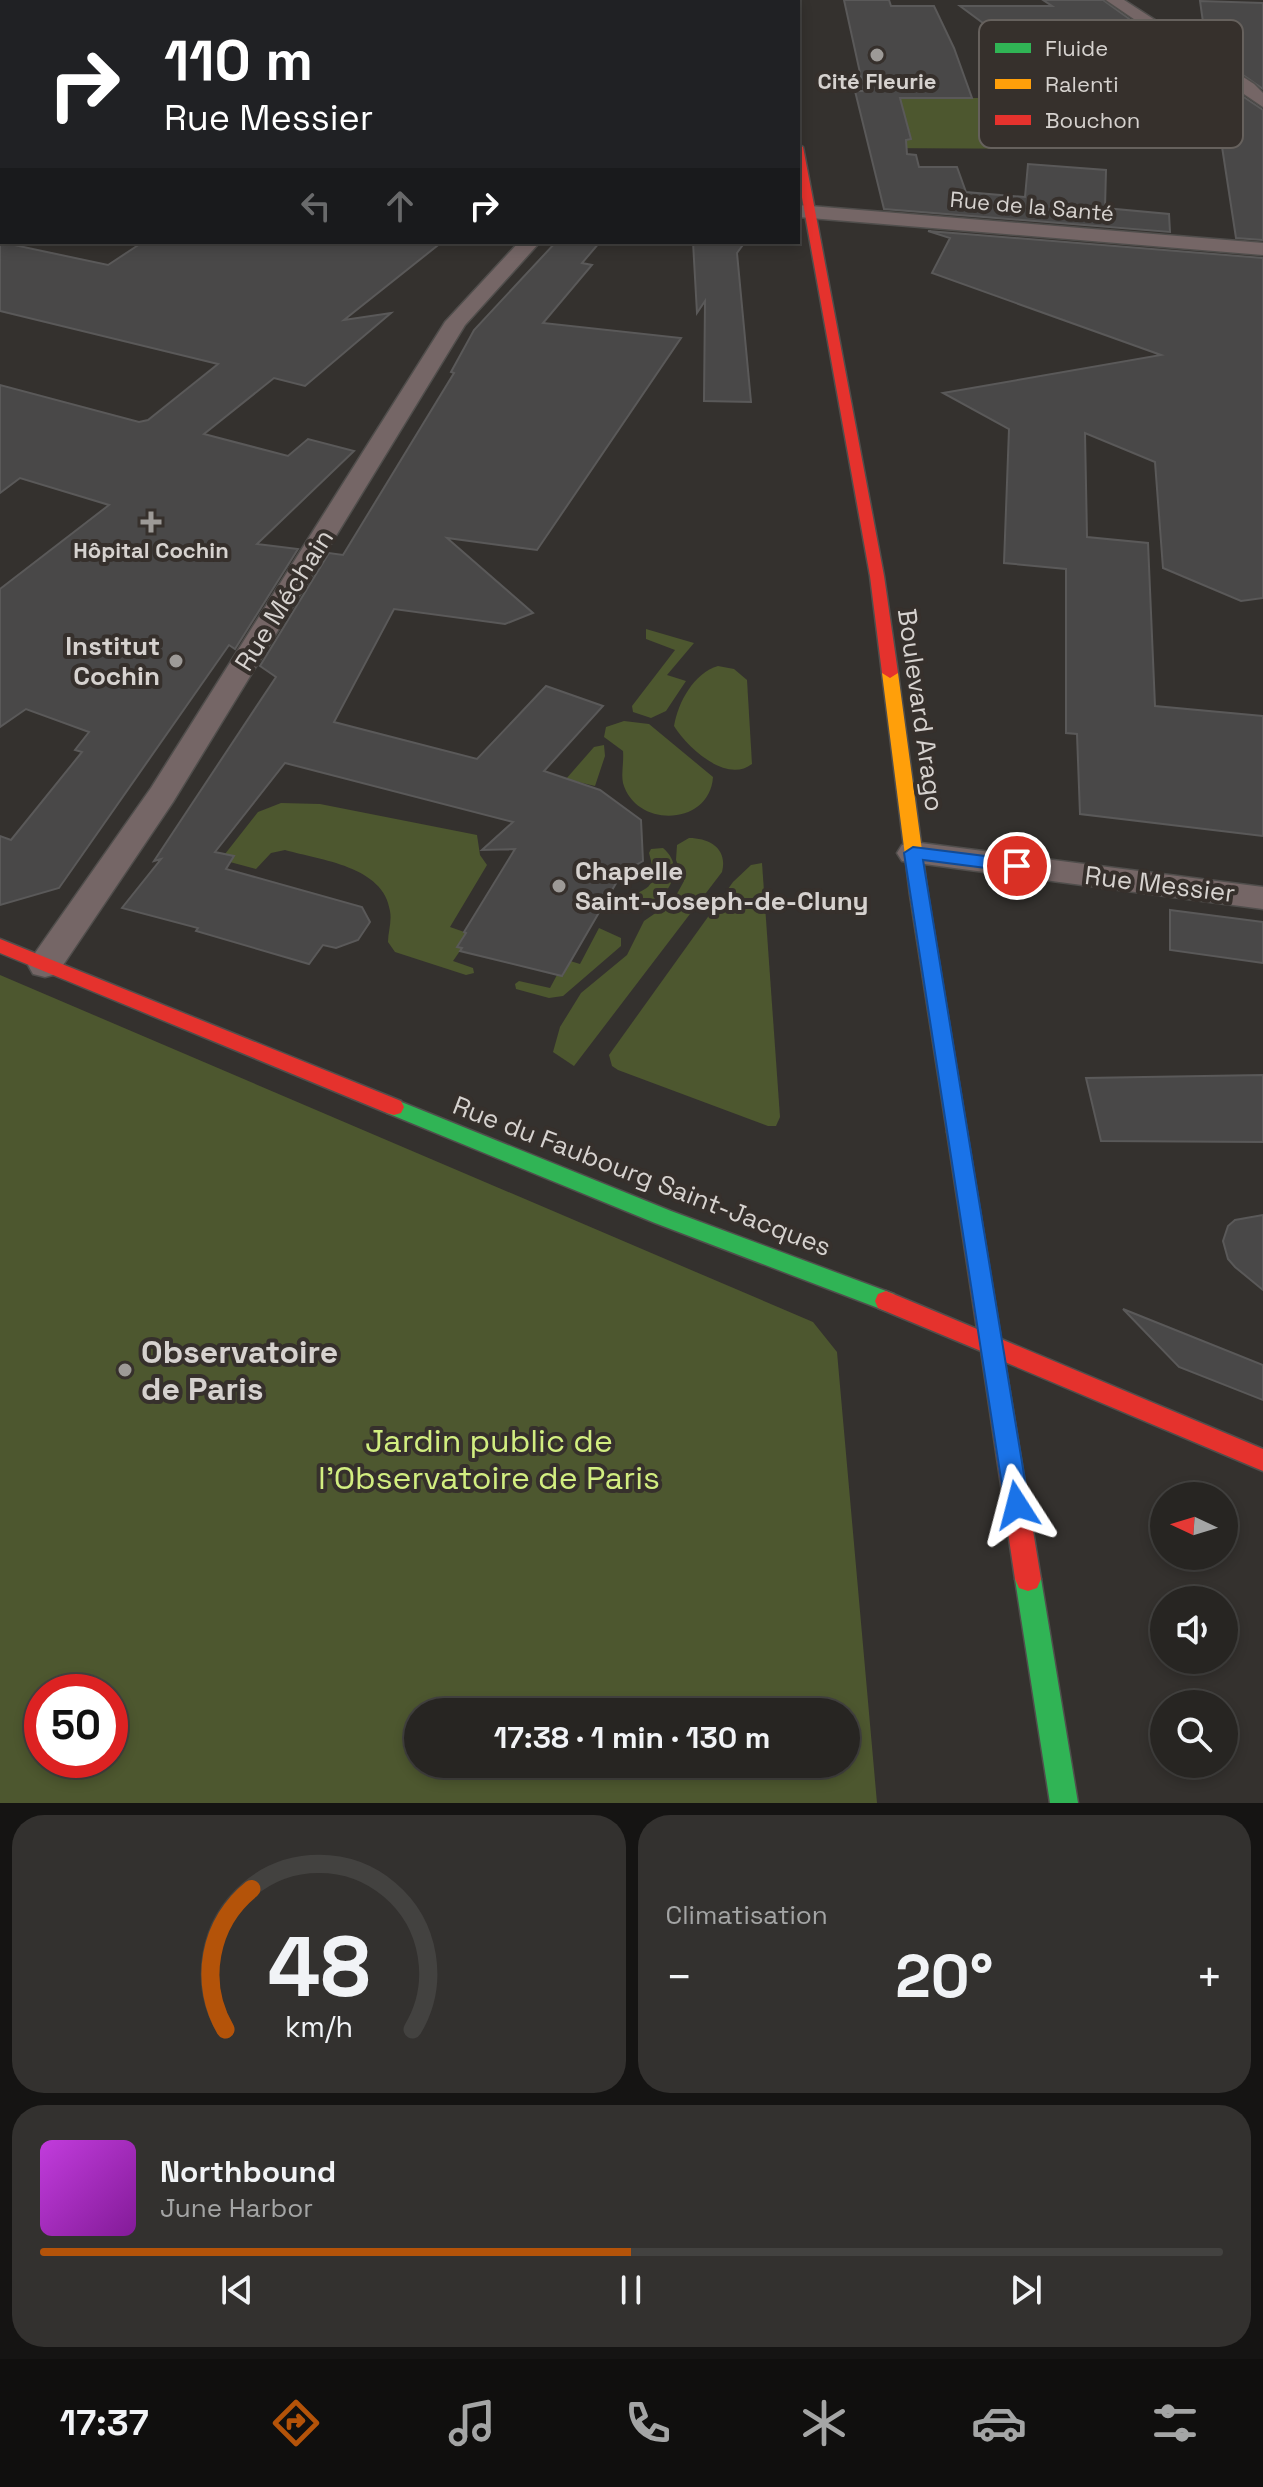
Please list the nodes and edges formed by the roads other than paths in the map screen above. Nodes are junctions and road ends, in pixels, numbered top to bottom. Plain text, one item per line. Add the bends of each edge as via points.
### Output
1 (1114, 0) edge
2 (1144, 20) edge
3 (1243, 86) edge
4 (1263, 102) edge
5 (800, 173) edge
6 (803, 211) edge
7 (528, 244) edge
8 (1263, 249) edge
9 (913, 853) junction
10 (1263, 898) edge
11 (0, 946) edge
12 (45, 965) junction
13 (992, 1346) junction
14 (1263, 1460) edge
15 (1064, 1803) edge

1 - 2 street
3 - 4 street
5 - 6 main road, Boulevard Arago
6 - 8 street, Rue de la Santé
6 - 9 main road, Boulevard Arago via 877,576
7 - 12 street, Rue Méchain via 456,322 162,795
9 - 10 street, Rue Messier
9 - 13 main road, Boulevard Arago
11 - 12 main road, Rue du Faubourg Saint-Jacques
12 - 13 main road, Rue du Faubourg Saint-Jacques
13 - 14 main road, Rue du Faubourg Saint-Jacques
13 - 15 main road, Boulevard Arago

